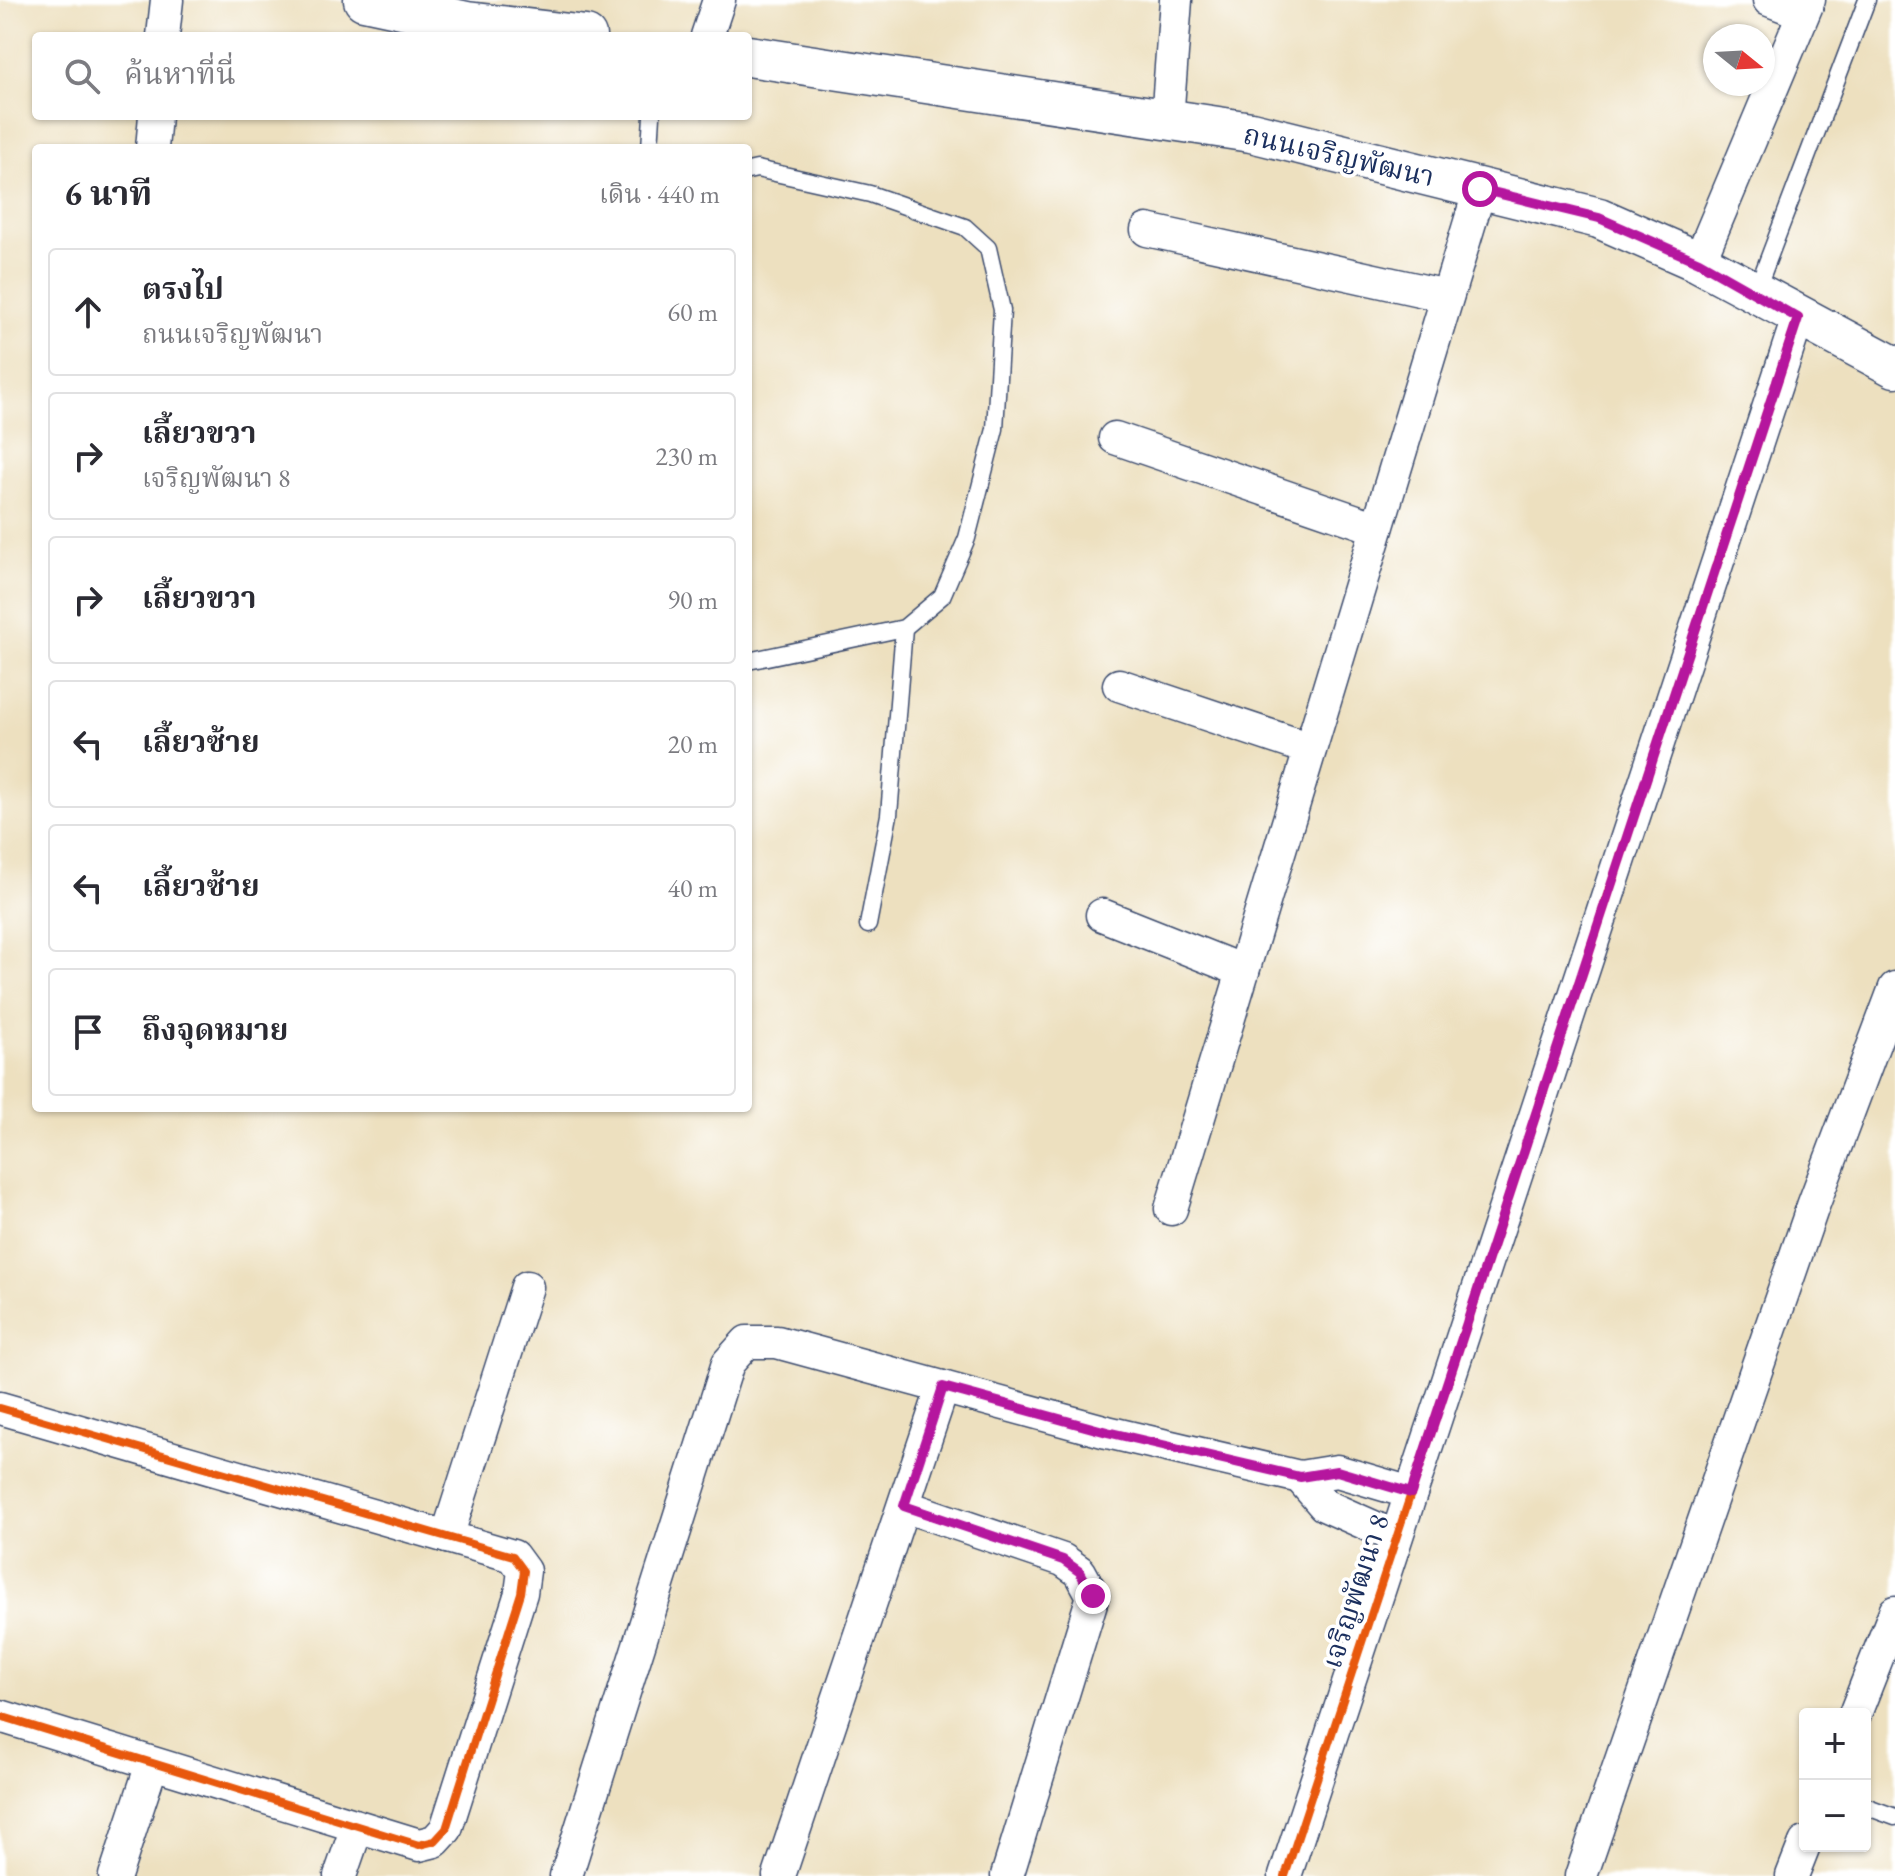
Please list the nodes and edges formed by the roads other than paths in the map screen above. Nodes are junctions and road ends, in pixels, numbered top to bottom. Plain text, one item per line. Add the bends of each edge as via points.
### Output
1 (167, 0) edge
2 (367, 0) edge
3 (719, 0) edge
4 (1176, 0) edge
5 (1769, 0) edge
6 (1867, 0) edge
7 (1806, 6) edge
8 (470, 11) edge
9 (163, 32) edge
10 (567, 32) edge
11 (708, 32) edge
12 (752, 57) edge
13 (155, 120) edge
14 (652, 120) edge
15 (1167, 120) junction
16 (152, 144) edge
17 (650, 144) edge
18 (752, 170) edge
19 (1480, 189) junction
20 (1147, 230) dead end
21 (1699, 262) junction
22 (1755, 294) junction
23 (1447, 296) junction
24 (1798, 318) junction
25 (1895, 367) edge
26 (1115, 438) dead end
27 (1377, 528) junction
28 (904, 628) junction
29 (752, 660) edge
30 (1119, 685) dead end
31 (1310, 749) junction
32 (1102, 915) dead end
33 (868, 925) dead end
34 (1243, 971) junction
35 (1895, 988) edge
36 (1171, 1209) dead end
37 (527, 1287) dead end
38 (943, 1387) junction
39 (0, 1408) edge
40 (1300, 1477) junction
41 (1411, 1493) junction
42 (904, 1506) junction
43 (447, 1537) junction
44 (1396, 1537) junction
45 (1895, 1612) edge
46 (1857, 1708) edge
47 (0, 1716) edge
48 (152, 1764) junction
49 (1871, 1808) edge
50 (1895, 1817) edge
51 (357, 1827) junction
52 (1801, 1852) edge
53 (115, 1876) edge
54 (340, 1876) edge
55 (566, 1876) edge
56 (779, 1876) edge
57 (1007, 1876) edge
58 (1285, 1876) edge
59 (1581, 1876) edge
60 (1792, 1876) edge

1 - 9 street
2 - 8 street
3 - 11 street
4 - 15 street
5 - 7 street
6 - 22 lane
7 - 21 street
8 - 10 street
12 - 15 street, ถนนเจริญพัฒนา
13 - 16 street
14 - 17 lane
15 - 19 street, ถนนเจริญพัฒนา via 1251,132
18 - 28 lane via 870,194 965,227 988,248 1002,310 995,429 967,538 942,596
19 - 21 street, ถนนเจริญพัฒนา via 1599,218
19 - 23 street
20 - 23 street
21 - 22 street, ถนนเจริญพัฒนา
22 - 24 street, ถนนเจริญพัฒนา
23 - 27 street
24 - 25 street, ถนนเจริญพัฒนา
24 - 41 street, เจริญพัฒนา 8
26 - 27 street
27 - 31 street
28 - 29 lane
28 - 33 lane via 889,815
30 - 31 street
31 - 34 street
32 - 34 street
34 - 36 street
35 - 59 street via 1813,1206
37 - 43 street
38 - 40 street
38 - 42 street
38 - 55 street via 777,1342 747,1342 728,1363
39 - 43 street
40 - 41 street via 1337,1471
40 - 44 street via 1324,1505
41 - 44 street, เจริญพัฒนา 8
42 - 56 street
42 - 57 street via 1063,1560 1080,1572 1093,1596
43 - 51 street via 513,1556 524,1571 521,1593 446,1829 435,1841 419,1845
44 - 58 street, เจริญพัฒนา 8
45 - 46 street
47 - 48 street
48 - 51 street
48 - 53 street
49 - 50 lane
51 - 54 street
52 - 60 street

